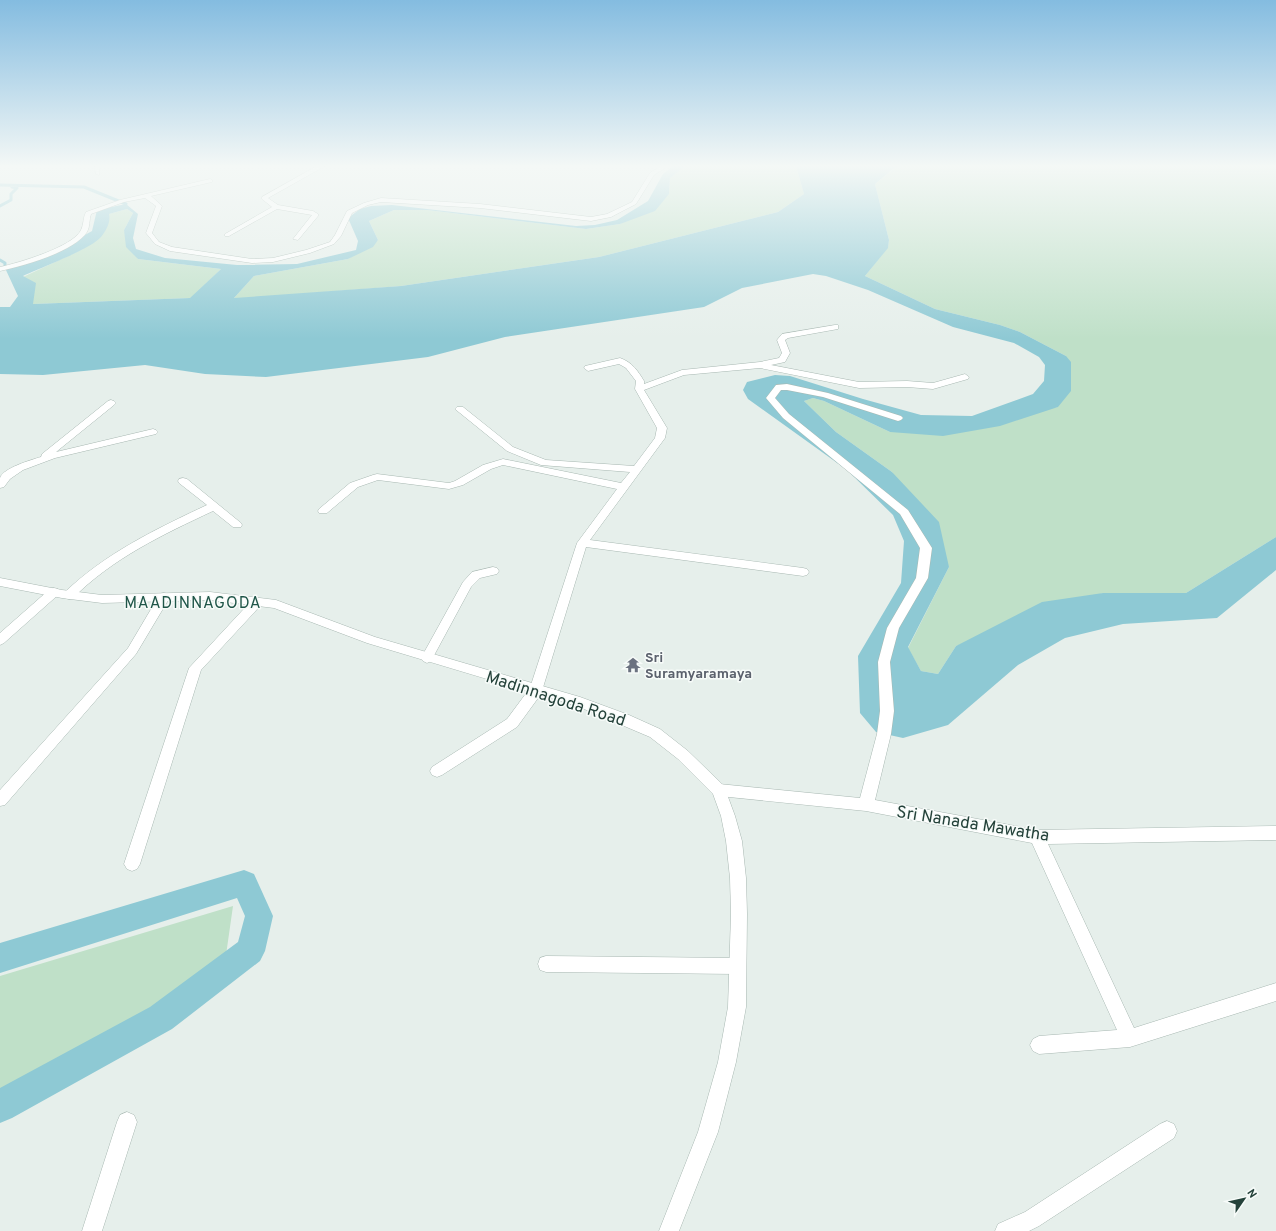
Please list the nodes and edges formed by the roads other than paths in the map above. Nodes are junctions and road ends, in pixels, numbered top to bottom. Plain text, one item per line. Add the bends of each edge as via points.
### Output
1 (86, 223) edge
2 (153, 223) edge
3 (249, 223) edge
4 (309, 223) edge
5 (344, 223) edge
6 (228, 235) dead end
7 (296, 239) dead end
8 (0, 270) edge
9 (835, 328) dead end
10 (760, 365) junction
11 (588, 368) dead end
12 (965, 377) dead end
13 (638, 389) junction
14 (111, 403) dead end
15 (460, 409) dead end
16 (898, 418) dead end
17 (154, 432) dead end
18 (39, 461) junction
19 (637, 469) junction
20 (183, 481) dead end
21 (0, 485) edge
22 (623, 487) junction
23 (214, 506) junction
24 (323, 511) dead end
25 (237, 525) dead end
26 (582, 543) junction
27 (493, 570) dead end
28 (803, 572) dead end
29 (0, 582) edge
30 (54, 592) junction
31 (69, 595) junction
32 (164, 597) junction
33 (258, 602) junction
34 (0, 640) edge
35 (428, 658) junction
36 (536, 690) junction
37 (437, 771) dead end
38 (719, 790) junction
39 (0, 800) edge
40 (866, 805) junction
41 (1276, 833) edge
42 (1037, 837) junction
43 (132, 864) dead end
44 (546, 964) dead end
45 (738, 966) junction
46 (1276, 992) edge
47 (1130, 1038) junction
48 (1039, 1045) dead end
49 (127, 1122) dead end
50 (1167, 1131) dead end
51 (92, 1231) edge
52 (669, 1231) edge
53 (1005, 1231) edge

1 - 8 street via 84,232 72,243
2 - 5 street via 149,233 157,244 170,249 252,261 273,260 332,243
3 - 6 street
4 - 7 street
9 - 10 street via 785,336 781,340 786,353 782,360
10 - 12 street via 859,385 933,386
10 - 13 street via 682,374
11 - 13 street via 620,361 629,366 640,382
13 - 19 street via 662,428 660,438
14 - 18 street
15 - 19 street via 510,450 544,463
16 - 40 street via 825,395 787,387 779,387 770,398 786,416 904,512 926,548 922,578 893,628 884,662 887,711 884,734
17 - 18 street
18 - 21 street via 19,468
19 - 22 street
20 - 23 street
22 - 24 street via 503,462 449,486 377,477 354,485
22 - 26 street
23 - 25 street
23 - 31 street via 144,540 82,581
26 - 28 street
26 - 36 street
27 - 35 street via 476,574 467,585
29 - 30 street, Madinnagoda Road
30 - 31 street, Madinnagoda Road
30 - 34 street
31 - 32 street, Madinnagoda Road via 102,599
32 - 33 street, Madinnagoda Road via 210,596
32 - 39 street via 132,650
33 - 35 street, Madinnagoda Road via 276,604 371,640
33 - 43 street via 195,668
35 - 36 street, Madinnagoda Road
36 - 37 street via 512,723
36 - 38 street, Madinnagoda Road via 580,702 654,734 683,755
38 - 40 street, Sri Nanada Mawatha
38 - 45 street, Madinnagoda Road via 734,841 739,914
40 - 42 street, Sri Nanada Mawatha
41 - 42 street, Sri Nanada Mawatha
42 - 47 street
44 - 45 street
45 - 52 street, Madinnagoda Road via 737,1007 727,1062 708,1132
46 - 47 street
47 - 48 street
49 - 51 street
50 - 53 street via 1032,1219

